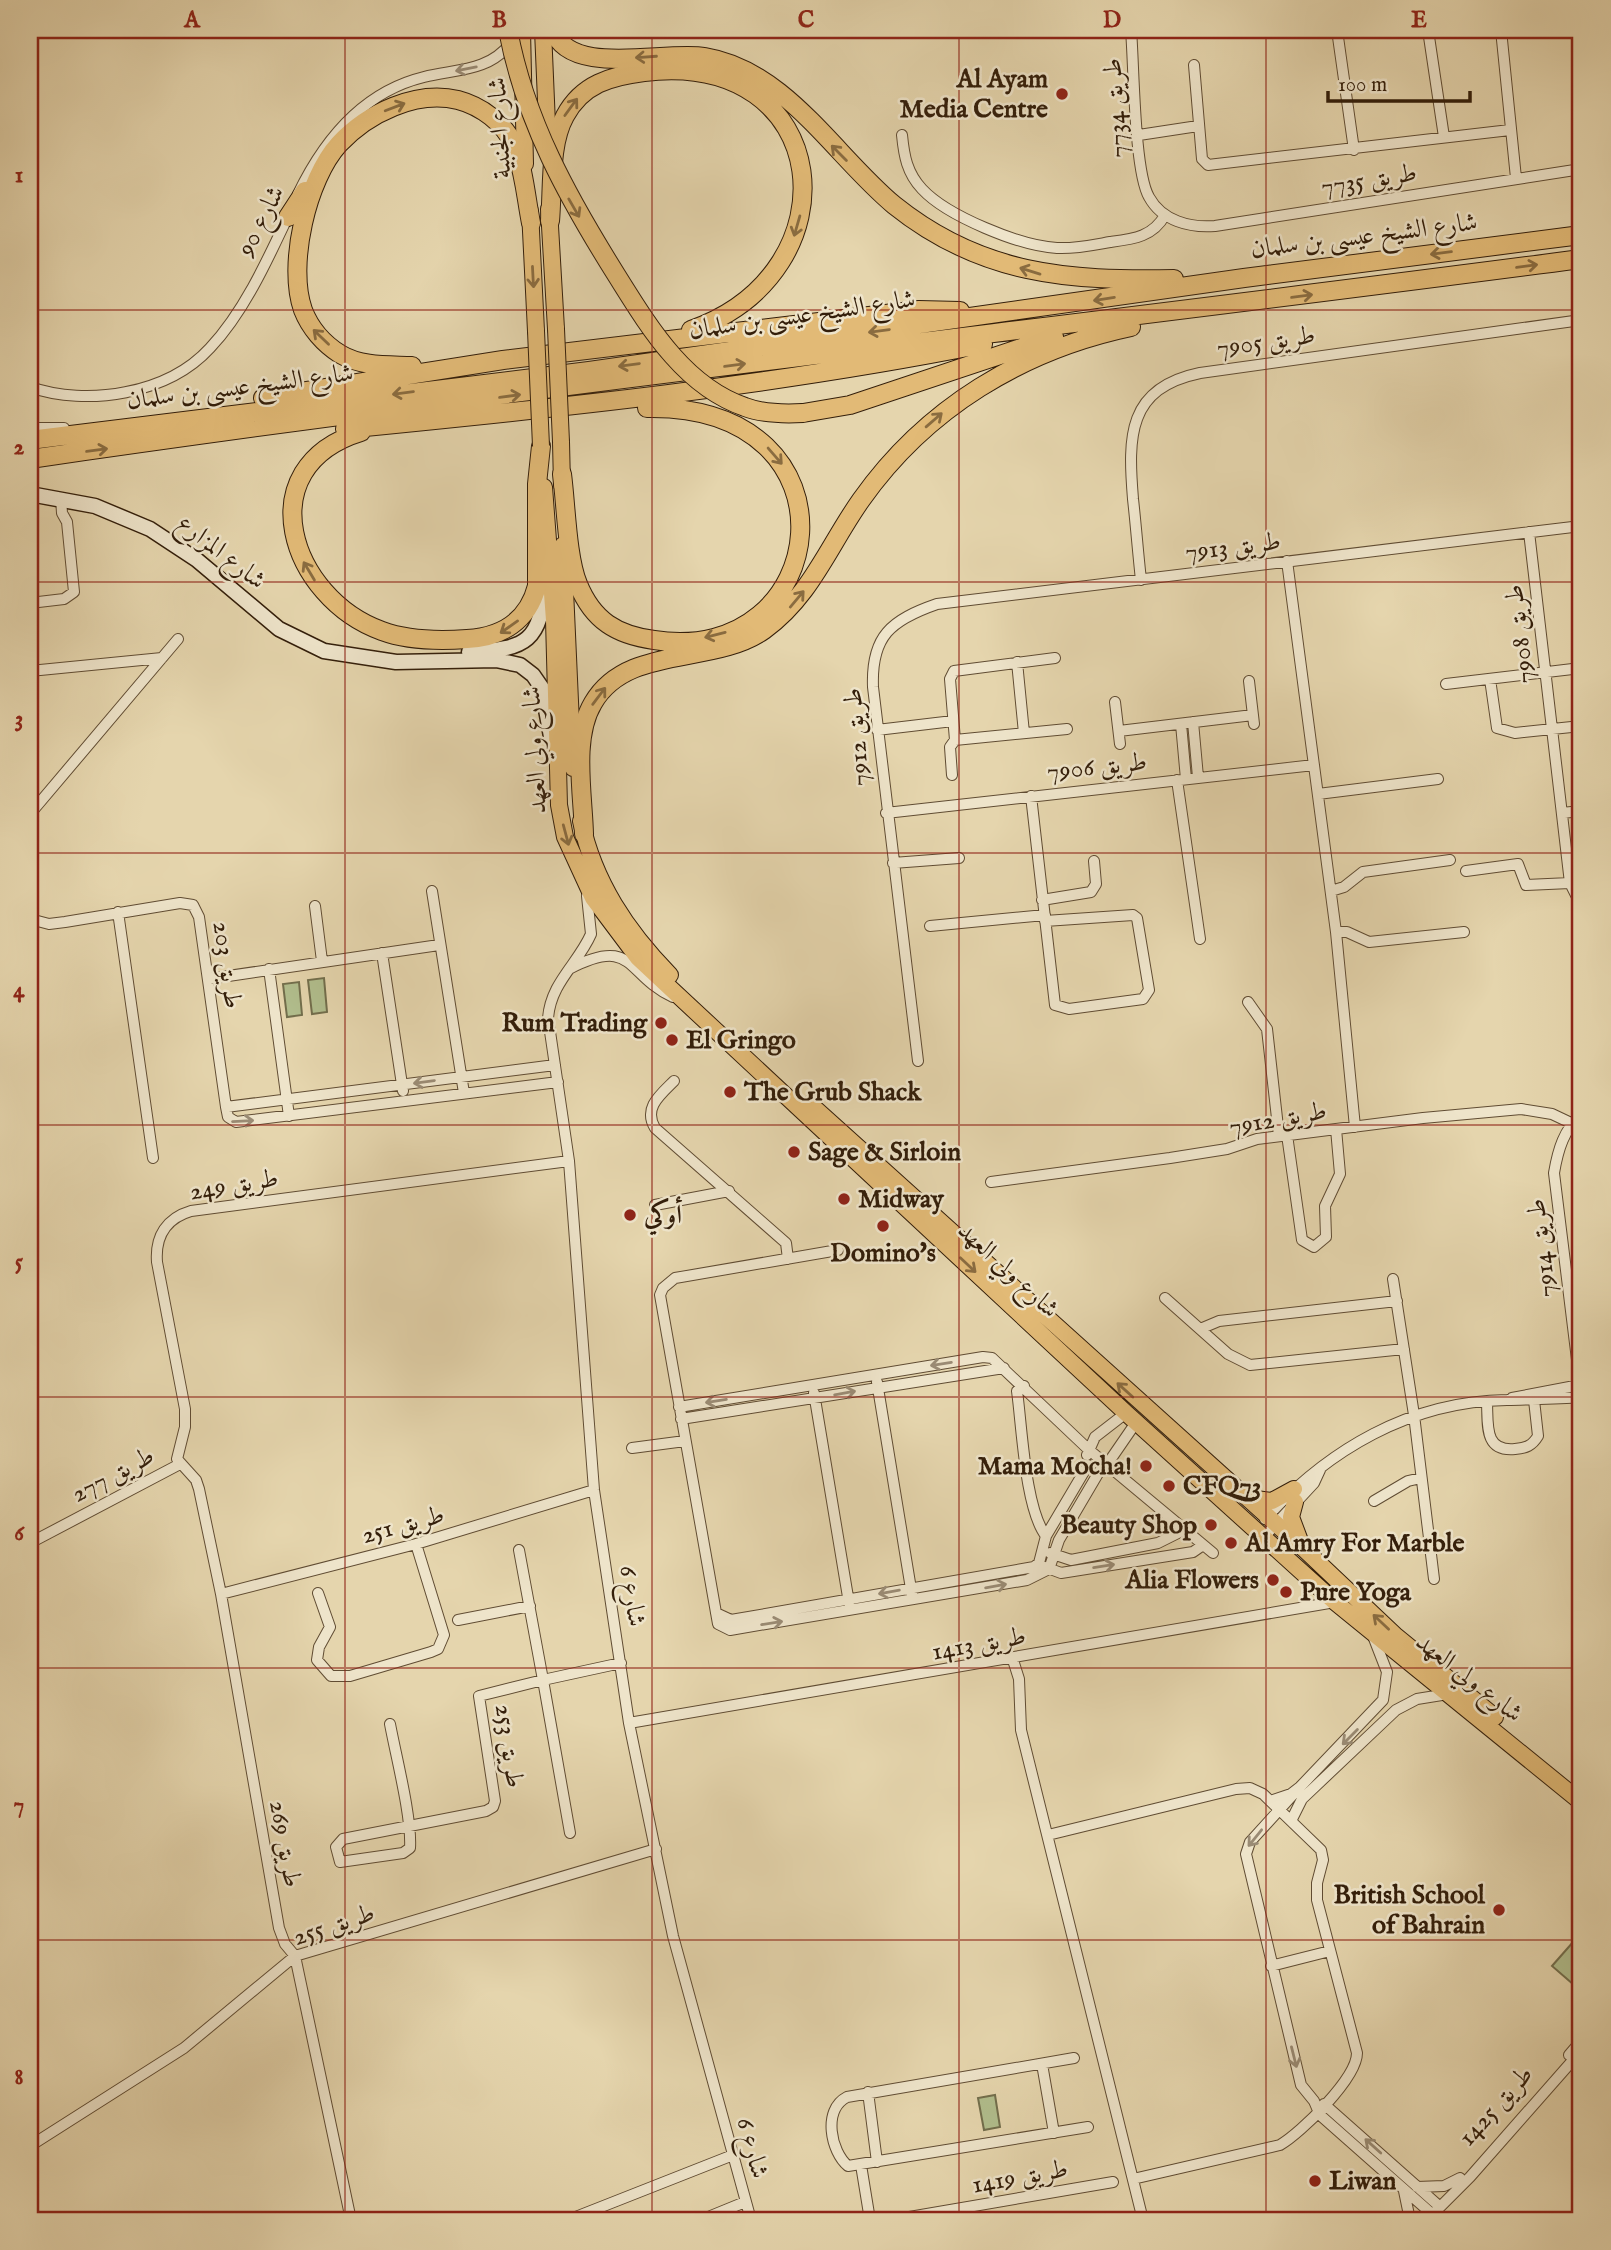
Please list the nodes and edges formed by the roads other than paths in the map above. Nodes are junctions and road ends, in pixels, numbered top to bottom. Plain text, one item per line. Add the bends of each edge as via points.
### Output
1 (508, 30) edge
2 (519, 30) edge
3 (543, 30) edge
4 (553, 30) edge
5 (1132, 30) edge
6 (1337, 30) edge
7 (1428, 30) edge
8 (1501, 30) edge
9 (1194, 65) dead end
10 (1198, 126) junction
11 (1510, 130) junction
12 (902, 135) dead end
13 (1139, 135) junction
14 (1444, 137) junction
15 (337, 146) junction
16 (1354, 150) junction
17 (1581, 169) edge
18 (1516, 178) junction
19 (1165, 215) junction
20 (288, 217) junction
21 (550, 221) junction
22 (531, 223) junction
23 (1581, 234) edge
24 (1581, 259) edge
25 (1244, 278) junction
26 (1234, 304) junction
27 (1023, 311) junction
28 (1131, 317) junction
29 (1100, 320) junction
30 (1581, 320) edge
31 (645, 344) junction
32 (503, 360) junction
33 (30, 387) edge
34 (475, 414) junction
35 (388, 425) junction
36 (30, 430) edge
37 (30, 440) edge
38 (130, 445) junction
39 (541, 446) junction
40 (30, 459) edge
41 (562, 474) junction
42 (30, 494) edge
43 (67, 499) junction
44 (1581, 526) edge
45 (1529, 533) junction
46 (1287, 561) junction
47 (550, 563) junction
48 (1141, 580) junction
49 (30, 603) edge
50 (894, 625) joint
51 (178, 639) dead end
52 (162, 658) junction
53 (1055, 658) dead end
54 (377, 660) junction
55 (1017, 662) junction
56 (1581, 668) edge
57 (30, 671) edge
58 (1546, 672) junction
59 (1490, 679) junction
60 (1249, 681) dead end
61 (1446, 684) dead end
62 (1115, 702) dead end
63 (954, 721) junction
64 (1193, 722) junction
65 (1181, 723) junction
66 (1581, 726) edge
67 (1067, 729) dead end
68 (877, 730) junction
69 (1553, 730) junction
70 (1119, 731) junction
71 (1024, 733) junction
72 (955, 740) junction
73 (1121, 744) dead end
74 (557, 764) junction
75 (1314, 765) junction
76 (952, 775) dead end
77 (1198, 777) junction
78 (1182, 779) junction
79 (1438, 779) dead end
80 (1318, 794) junction
81 (1031, 796) junction
82 (1581, 811) edge
83 (886, 813) junction
84 (1562, 813) junction
85 (30, 814) edge
86 (584, 834) junction
87 (959, 858) dead end
88 (1450, 860) dead end
89 (1094, 861) dead end
90 (893, 863) junction
91 (576, 866) junction
92 (1466, 871) dead end
93 (1570, 883) junction
94 (432, 891) dead end
95 (1331, 891) junction
96 (1042, 900) junction
97 (1581, 905) edge
98 (314, 906) dead end
99 (118, 912) junction
100 (1045, 918) junction
101 (30, 919) edge
102 (930, 926) dead end
103 (1336, 932) junction
104 (1464, 932) dead end
105 (1200, 939) dead end
106 (439, 945) junction
107 (382, 953) junction
108 (322, 961) junction
109 (269, 969) junction
110 (566, 971) junction
111 (208, 979) junction
112 (682, 1000) junction
113 (1248, 1002) dead end
114 (918, 1060) dead end
115 (555, 1065) junction
116 (461, 1077) junction
117 (674, 1081) dead end
118 (558, 1082) junction
119 (402, 1085) junction
120 (464, 1093) junction
121 (286, 1100) junction
122 (404, 1100) junction
123 (226, 1107) junction
124 (1581, 1114) edge
125 (289, 1116) junction
126 (1571, 1123) junction
127 (1355, 1127) junction
128 (1336, 1129) junction
129 (1283, 1136) junction
130 (153, 1158) dead end
131 (569, 1161) junction
132 (991, 1182) dead end
133 (729, 1191) junction
134 (655, 1205) dead end
135 (838, 1250) dead end
136 (788, 1259) junction
137 (1393, 1279) dead end
138 (1165, 1298) dead end
139 (1396, 1301) junction
140 (1200, 1329) junction
141 (1404, 1349) junction
142 (1005, 1368) junction
143 (876, 1374) junction
144 (813, 1385) junction
145 (1024, 1386) junction
146 (878, 1387) junction
147 (1581, 1391) edge
148 (815, 1398) junction
149 (1508, 1399) junction
150 (1534, 1400) junction
151 (1487, 1402) junction
152 (679, 1407) junction
153 (1415, 1415) junction
154 (1131, 1417) junction
155 (681, 1419) junction
156 (685, 1441) junction
157 (632, 1448) dead end
158 (1088, 1449) junction
159 (180, 1464) junction
160 (1209, 1464) junction
161 (1088, 1465) junction
162 (1108, 1465) junction
163 (1099, 1472) junction
164 (1421, 1478) junction
165 (594, 1490) junction
166 (1295, 1495) junction
167 (1248, 1498) junction
168 (1374, 1501) dead end
169 (1272, 1520) junction
170 (1184, 1530) junction
171 (1259, 1534) junction
172 (1046, 1536) junction
173 (30, 1543) edge
174 (416, 1545) junction
175 (1203, 1545) junction
176 (1304, 1549) junction
177 (519, 1550) dead end
178 (1043, 1550) junction
179 (1213, 1553) dead end
180 (1054, 1554) junction
181 (1039, 1563) junction
182 (1049, 1569) junction
183 (1434, 1578) dead end
184 (318, 1593) dead end
185 (221, 1594) junction
186 (912, 1594) junction
187 (849, 1599) junction
188 (1335, 1602) junction
189 (530, 1606) junction
190 (850, 1610) junction
191 (716, 1613) junction
192 (458, 1620) dead end
193 (1373, 1636) junction
194 (1013, 1660) junction
195 (621, 1663) junction
196 (543, 1680) junction
197 (1451, 1694) junction
198 (1375, 1712) junction
199 (1384, 1721) junction
200 (629, 1723) junction
201 (390, 1724) dead end
202 (1520, 1745) junction
203 (1300, 1787) junction
204 (1581, 1794) edge
205 (1270, 1801) junction
206 (1581, 1802) edge
207 (1280, 1810) junction
208 (1291, 1821) junction
209 (407, 1826) junction
210 (570, 1833) dead end
211 (1048, 1835) junction
212 (656, 1849) junction
213 (1331, 1951) junction
214 (295, 1956) junction
215 (1271, 1966) junction
216 (1581, 2041) edge
217 (1581, 2051) edge
218 (1074, 2059) dead end
219 (1042, 2064) junction
220 (868, 2092) junction
221 (1333, 2094) junction
222 (1321, 2108) junction
223 (1343, 2119) junction
224 (1088, 2127) dead end
225 (1054, 2133) junction
226 (30, 2146) edge
227 (733, 2155) junction
228 (877, 2162) junction
229 (861, 2165) junction
230 (1460, 2178) junction
231 (1133, 2179) junction
232 (1113, 2182) dead end
233 (1413, 2183) junction
234 (1403, 2189) junction
235 (745, 2202) junction
236 (970, 2207) junction
237 (1436, 2210) edge
238 (351, 2220) edge
239 (568, 2220) edge
240 (701, 2220) edge
241 (751, 2220) edge
242 (870, 2220) edge
243 (899, 2220) edge
244 (973, 2220) edge
245 (1143, 2220) edge
246 (1410, 2220) edge

1 -> 28 highway, bridge via 522,88 553,168 581,220 662,344 694,376 732,401 759,411 803,412 850,405 989,357
2 -> 20 street, شارع 90 via 489,63 423,77 363,106 335,132 316,160
2 - 22 main road, شارع الجنبية
3 - 21 main road, شارع الجنبية
25 -> 4 highway via 1080,279 1041,274 990,259 939,235 895,206 791,104 738,66 674,55 595,59 563,46
5 - 13 street, طريق 7734
6 - 16 street
7 - 14 street
8 - 11 street
9 - 10 street
10 - 13 street
10 - 16 street via 1202,159 1208,166
11 - 14 street
11 - 18 street
12 - 19 street via 908,167 929,196 987,227 1036,244 1066,248 1135,239 1155,228
13 - 19 street, طريق 7734 via 1143,184
14 - 16 street
15 - 20 highway
15 -> 22 highway via 365,121 406,103 446,97 467,102 486,112 513,144
32 -> 15 highway via 367,365 340,354 314,332 302,308 301,239 306,208
17 - 18 street, طريق 7735
18 - 19 street, طريق 7735 via 1215,226 1189,225
20 - 33 street, شارع 90 via 237,313 209,350 186,368 151,385 104,396
21 -> 31 highway via 558,135 564,117 588,88 614,75 667,71 730,78 757,93 780,115 795,143 803,177 801,211 782,262 740,307 709,324
21 - 41 main road, شارع ولي العهد, bridge
22 -> 39 main road, شارع ولي العهد, bridge
23 -> 25 highway, شارع الشيخ عيسى بن سلمان
26 -> 24 highway, شارع الشيخ عيسى بن سلمان
25 -> 27 highway, شارع الشيخ عيسى بن سلمان
26 - 28 highway, شارع الشيخ عيسى بن سلمان
86 -> 26 highway via 582,742 592,703 609,682 637,667 734,647 762,631 788,610 813,580 861,501 894,459 937,416 983,385 1040,353 1098,334
27 - 31 highway via 919,310
27 -> 37 highway, شارع الشيخ عيسى بن سلمان
28 - 29 highway, شارع الشيخ عيسى بن سلمان
29 - 34 highway via 781,380
38 -> 29 highway, شارع الشيخ عيسى بن سلمان
30 - 48 street, طريق 7905 via 1200,373 1170,382 1146,402 1130,439
31 - 32 highway
32 - 36 highway via 68,428
34 - 35 highway
34 -> 41 highway via 670,408 719,418 761,441 780,461 794,485 802,515 801,547 772,602 751,621 720,635 662,642 628,636 605,624 577,583
35 - 38 highway via 198,448
39 -> 35 highway via 533,600 520,620 501,633 485,638 420,640 382,631 328,596 303,561 292,520 298,485 312,458 340,439
40 -> 38 highway, شارع الشيخ عيسى بن سلمان
39 - 47 main road, شارع ولي العهد
41 - 86 main road, شارع ولي العهد via 567,672 573,764
42 - 43 street, شارع المزارع
43 - 49 street via 74,592 64,599
43 - 54 street, شارع المزارع via 114,513 167,539 299,641 338,655
44 - 45 street, طريق 7913
45 - 46 street, طريق 7913
45 - 58 street, طريق 7908
46 - 48 street, طريق 7913
46 - 75 street
47 - 54 street, شارع المزارع via 540,621 517,645
47 - 74 main road, شارع ولي العهد
48 - 50 street, طريق 7913 via 937,604
50 - 68 street, طريق 7912 via 872,660
51 - 52 street
52 - 57 street
52 - 85 street
53 - 55 street
54 - 74 street, شارع المزارع via 496,660 520,665 542,688
55 - 63 street via 954,671 950,679
55 - 71 street
56 - 58 street
58 - 59 street
58 - 69 street, طريق 7908
59 - 61 street
59 - 69 street via 1497,728 1515,733
60 - 64 street via 1253,720
62 - 70 street
63 - 68 street
63 - 72 street
64 - 65 street
64 - 77 street
65 - 70 street
65 - 78 street
66 - 69 street
67 - 71 street
68 - 83 street, طريق 7912
69 - 84 street, طريق 7908
70 - 73 street
71 - 72 street
72 - 76 street via 950,747
74 -> 91 main road, شارع ولي العهد via 559,804
75 - 77 street, طريق 7906
75 - 80 street
77 - 78 street, طريق 7906
78 - 81 street, طريق 7906
78 - 105 street
79 - 80 street
80 - 95 street
81 - 83 street, طريق 7906
81 - 96 street
82 - 84 street
83 - 90 street, طريق 7912
84 - 93 street, طريق 7908
160 -> 86 main road, شارع ولي العهد via 670,976 614,904 589,856
87 - 90 street
88 - 95 street via 1363,872
89 - 96 street via 1096,884 1091,892
90 - 114 street, طريق 7912
91 - 110 street, شارع 6 via 590,907 591,934
91 - 112 main road, شارع ولي العهد via 593,898 638,958
92 - 93 street via 1517,864 1530,886
93 - 97 street, طريق 7908
94 - 106 street
95 - 103 street
96 - 100 street
98 - 108 street
99 - 101 street, طريق 203 via 57,923
99 - 111 street, طريق 203 via 193,905 200,917
99 - 130 street
100 - 100 street via 1058,1007 1147,995 1137,918
100 - 102 street
103 - 104 street via 1369,942
103 - 127 street
106 - 107 street
106 - 116 street
107 - 108 street
107 - 119 street
108 - 109 street
109 - 111 street
109 - 121 street
110 - 112 street via 590,958 619,956 661,991
110 - 115 street, شارع 6 via 550,1000
111 - 123 street, طريق 203
112 -> 154 main road, شارع ولي العهد
113 - 129 street via 1267,1029
115 - 116 street
115 - 118 street, شارع 6
116 -> 119 street
116 - 120 street
117 - 133 street via 654,1101 652,1121
118 - 120 street
118 - 131 street, شارع 6
119 - 121 street
119 - 122 street
120 - 122 street
121 - 123 street
121 - 125 street
122 - 125 street
123 -> 125 street via 232,1122
124 - 126 street, طريق 7914
126 - 127 street, طريق 7912 via 1542,1111 1521,1109
126 - 147 street, طريق 7914 via 1558,1150 1555,1173
127 - 128 street, طريق 7912
128 - 129 street, طريق 7912
128 - 129 street via 1340,1178 1325,1206 1326,1237 1314,1247 1302,1240
129 - 132 street, طريق 7912 via 1182,1156
131 - 159 street, طريق 249 via 191,1211 176,1217 163,1229 156,1253 185,1409 177,1454
131 - 165 street, شارع 6
133 - 134 street
133 - 136 street via 786,1242
135 - 136 street
136 - 152 street via 675,1278 663,1288 660,1301
137 - 139 street
138 - 140 street
139 - 140 street via 1219,1321
139 - 141 street
140 - 141 street via 1238,1361 1256,1366
141 - 153 street
142 -> 143 street via 983,1357
142 - 145 street
142 - 146 street
143 - 144 street
143 - 146 street
144 - 148 street
144 -> 152 street
145 - 158 street
145 - 172 street via 1017,1391 1033,1505
148 -> 146 street
146 - 186 street
147 - 149 street
147 - 150 street
148 - 155 street
148 - 187 street
149 - 150 street
149 - 151 street
150 - 151 street via 1538,1436 1526,1448 1505,1450 1490,1441
151 - 153 street
152 - 155 street
153 - 164 street
153 - 166 street via 1371,1433 1320,1470 1316,1480
154 - 158 street via 1095,1437
154 - 160 main road via 1140,1414
154 - 162 street
154 - 171 main road, شارع ولي العهد
155 - 156 street
156 - 157 street
156 - 191 street
158 - 161 street
158 - 162 street
159 - 173 street, طريق 277
159 - 185 street via 198,1484
160 - 167 main road, شارع ولي العهد
161 - 163 street
161 - 172 street
162 - 163 street
162 - 170 street
163 - 180 street
164 - 168 street
164 - 183 street
165 - 174 street, طريق 251
165 - 195 street, شارع 6
166 - 167 main road via 1272,1501
166 - 169 street
166 - 176 main road via 1292,1525
167 - 169 main road, شارع ولي العهد
169 - 171 street
169 - 176 main road, شارع ولي العهد
170 - 175 street
170 - 180 street via 1158,1543 1083,1558 1071,1560
171 - 188 main road, شارع ولي العهد
172 - 178 street
174 - 184 street via 444,1635 438,1649 350,1676 331,1676 317,1660 330,1627
174 - 185 street, طريق 251
175 - 179 street
182 -> 175 street via 1061,1573 1193,1552
202 -> 176 main road, شارع ولي العهد via 1474,1697 1396,1636
177 - 189 street
178 - 180 street
178 - 181 street
180 - 182 street
181 - 182 street
181 - 186 street via 1021,1571
186 -> 182 street via 1027,1580
185 - 214 street, طريق 269 via 275,1906 285,1944
186 -> 187 street
186 - 190 street
187 - 190 street
187 - 191 street via 731,1620
188 - 193 main road, شارع ولي العهد
188 - 194 street, طريق 1413
189 - 192 street
189 - 196 street
191 -> 190 street via 718,1624 730,1630
193 - 197 main road, شارع ولي العهد
193 - 198 street via 1387,1672 1387,1687
194 - 200 street, طريق 1413
194 - 211 street via 1019,1679 1021,1730
195 - 196 street
195 - 200 street, شارع 6
196 - 209 street, طريق 253 via 479,1696 493,1807
196 - 210 street, طريق 253
197 - 199 street via 1408,1702
197 - 202 main road, شارع ولي العهد
198 - 199 street
198 -> 203 street
199 - 208 street via 1302,1799
200 - 212 street, شارع 6
201 - 209 street, طريق 253
202 - 204 main road, شارع ولي العهد
202 - 206 main road, شارع ولي العهد
203 - 205 street
203 - 207 street
205 - 207 street
205 - 211 street via 1257,1790 1236,1789
207 - 208 street
207 -> 215 street via 1250,1842 1246,1854
208 - 213 street via 1321,1850 1316,1893
209 - 209 street, طريق 253 via 411,1844 406,1852 345,1863 337,1859 339,1841
211 - 231 street
212 - 214 street, طريق 255
212 - 227 street, شارع 6 via 673,1936
213 - 215 street
213 - 221 street via 1357,2057 1352,2072
214 - 226 street, طريق 255 via 184,2048
214 - 238 street, طريق 269
215 -> 222 street via 1301,2085
216 - 230 street, طريق 1425
217 - 237 street, طريق 1425
218 - 219 street
219 - 220 street
219 - 225 street
220 - 228 street
220 - 229 street via 841,2100 830,2119 845,2164
221 - 222 street
221 - 223 street
222 - 223 street
222 - 231 street via 1280,2145
222 - 234 street
233 -> 223 street
224 - 225 street
225 - 228 street
227 - 235 street, شارع 6
227 - 239 street
228 - 229 street
229 - 242 street
230 - 233 street via 1435,2188
230 - 237 street, طريق 1425
231 - 245 street
232 - 236 street, طريق 1419
233 - 234 street
233 - 237 street
234 - 237 street
234 - 246 street
235 - 240 street
235 - 241 street, شارع 6
236 - 243 street, طريق 1419
236 - 244 street

